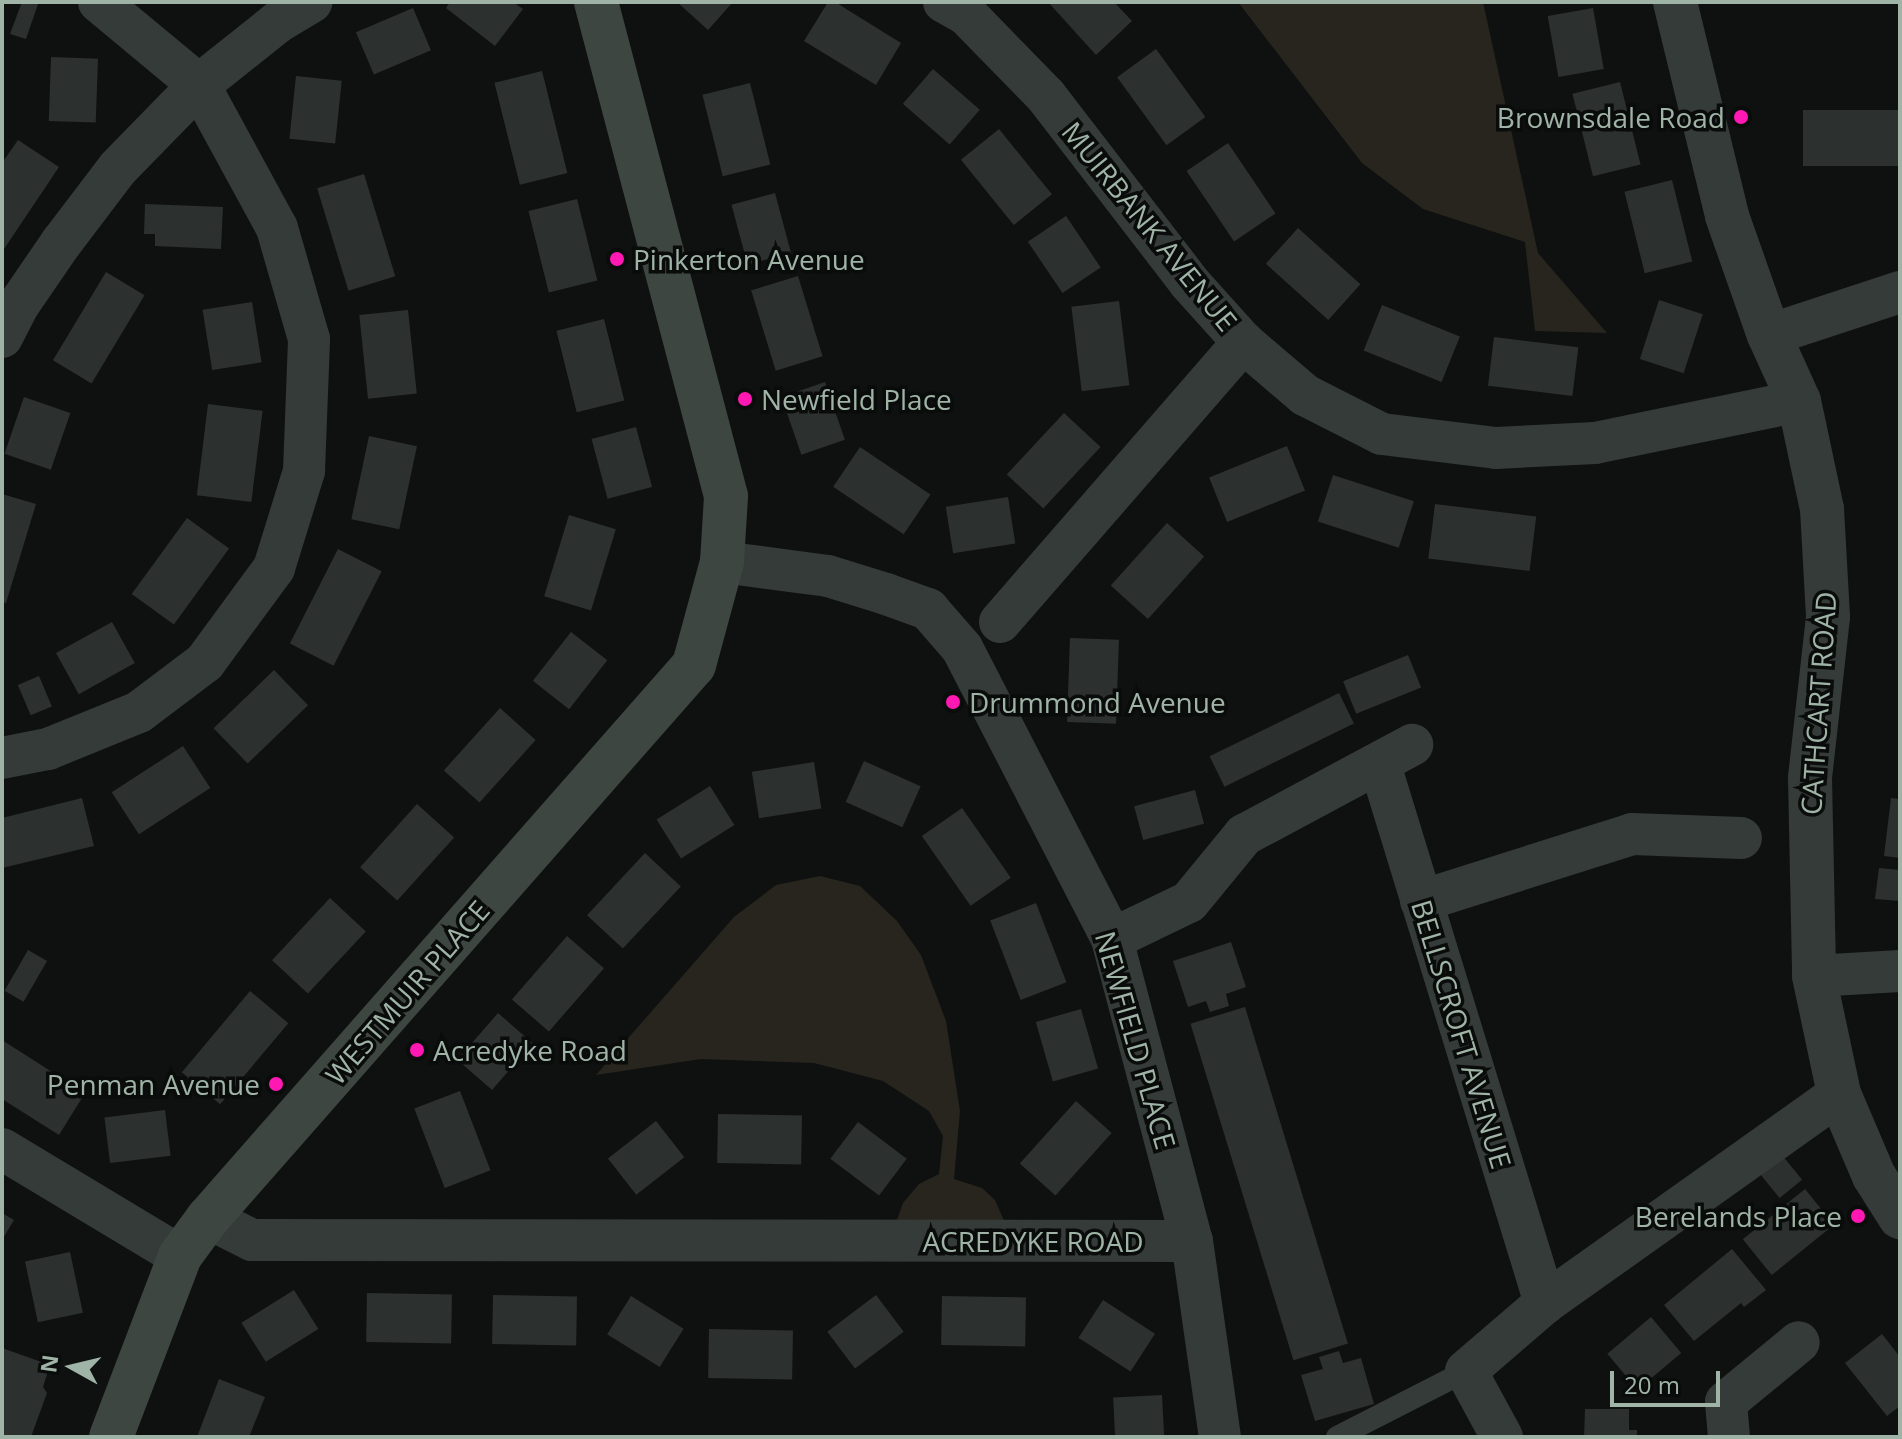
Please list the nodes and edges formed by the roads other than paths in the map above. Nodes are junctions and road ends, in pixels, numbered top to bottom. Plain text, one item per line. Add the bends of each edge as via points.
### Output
1 (99, 2) edge
2 (311, 2) edge
3 (596, 2) edge
4 (944, 2) edge
5 (1675, 2) edge
6 (199, 85) junction
7 (1900, 292) edge
8 (1769, 335) junction
9 (2, 337) edge
10 (1243, 342) junction
11 (1799, 401) junction
12 (722, 562) junction
13 (1000, 622) dead end
14 (2, 758) edge
15 (1741, 838) dead end
16 (1421, 901) junction
17 (1112, 939) junction
18 (1900, 971) edge
19 (1814, 976) junction
20 (1839, 1094) junction
21 (2, 1149) edge
22 (1900, 1217) edge
23 (208, 1218) junction
24 (1192, 1241) junction
25 (180, 1256) junction
26 (1545, 1303) junction
27 (1799, 1342) dead end
28 (1466, 1371) junction
29 (111, 1437) edge
30 (1220, 1437) edge
31 (1337, 1437) edge
32 (1502, 1437) edge
33 (1729, 1437) edge

1 - 6 street
2 - 6 street
3 - 12 main road, WESTMUIR PLACE via 726,496
4 - 10 street, MUIRBANK AVENUE via 967,15 1046,96 1189,282
5 - 8 street, CATHCART ROAD via 1727,216
6 - 9 street via 118,168 35,281
6 - 14 street via 277,228 309,339 304,471 274,568 205,662 139,712 48,749
7 - 8 street
8 - 11 street, CATHCART ROAD
10 - 11 street, MUIRBANK AVENUE via 1305,395 1382,434 1496,448 1595,443
10 - 13 street
11 - 19 street, CATHCART ROAD via 1822,509 1828,617 1810,778
12 - 17 street, NEWFIELD PLACE via 828,576 928,609 962,648
12 - 23 main road, WESTMUIR PLACE via 694,665
15 - 16 street via 1632,834
16 - 17 street, BELLSCROFT AVENUE via 1396,755 1244,835 1189,902
16 - 26 street, BELLSCROFT AVENUE
17 - 24 street, NEWFIELD PLACE
18 - 19 street
19 - 20 street, CATHCART ROAD
20 - 22 street, CATHCART ROAD via 1874,1176
20 - 26 street
21 - 25 street
23 - 24 street, ACREDYKE ROAD via 252,1240
23 - 25 main road, WESTMUIR PLACE
24 - 30 street, NEWFIELD PLACE
25 - 29 main road, WESTMUIR PLACE
26 - 28 street
27 - 33 street via 1726,1402
28 - 31 lane
28 - 32 street

